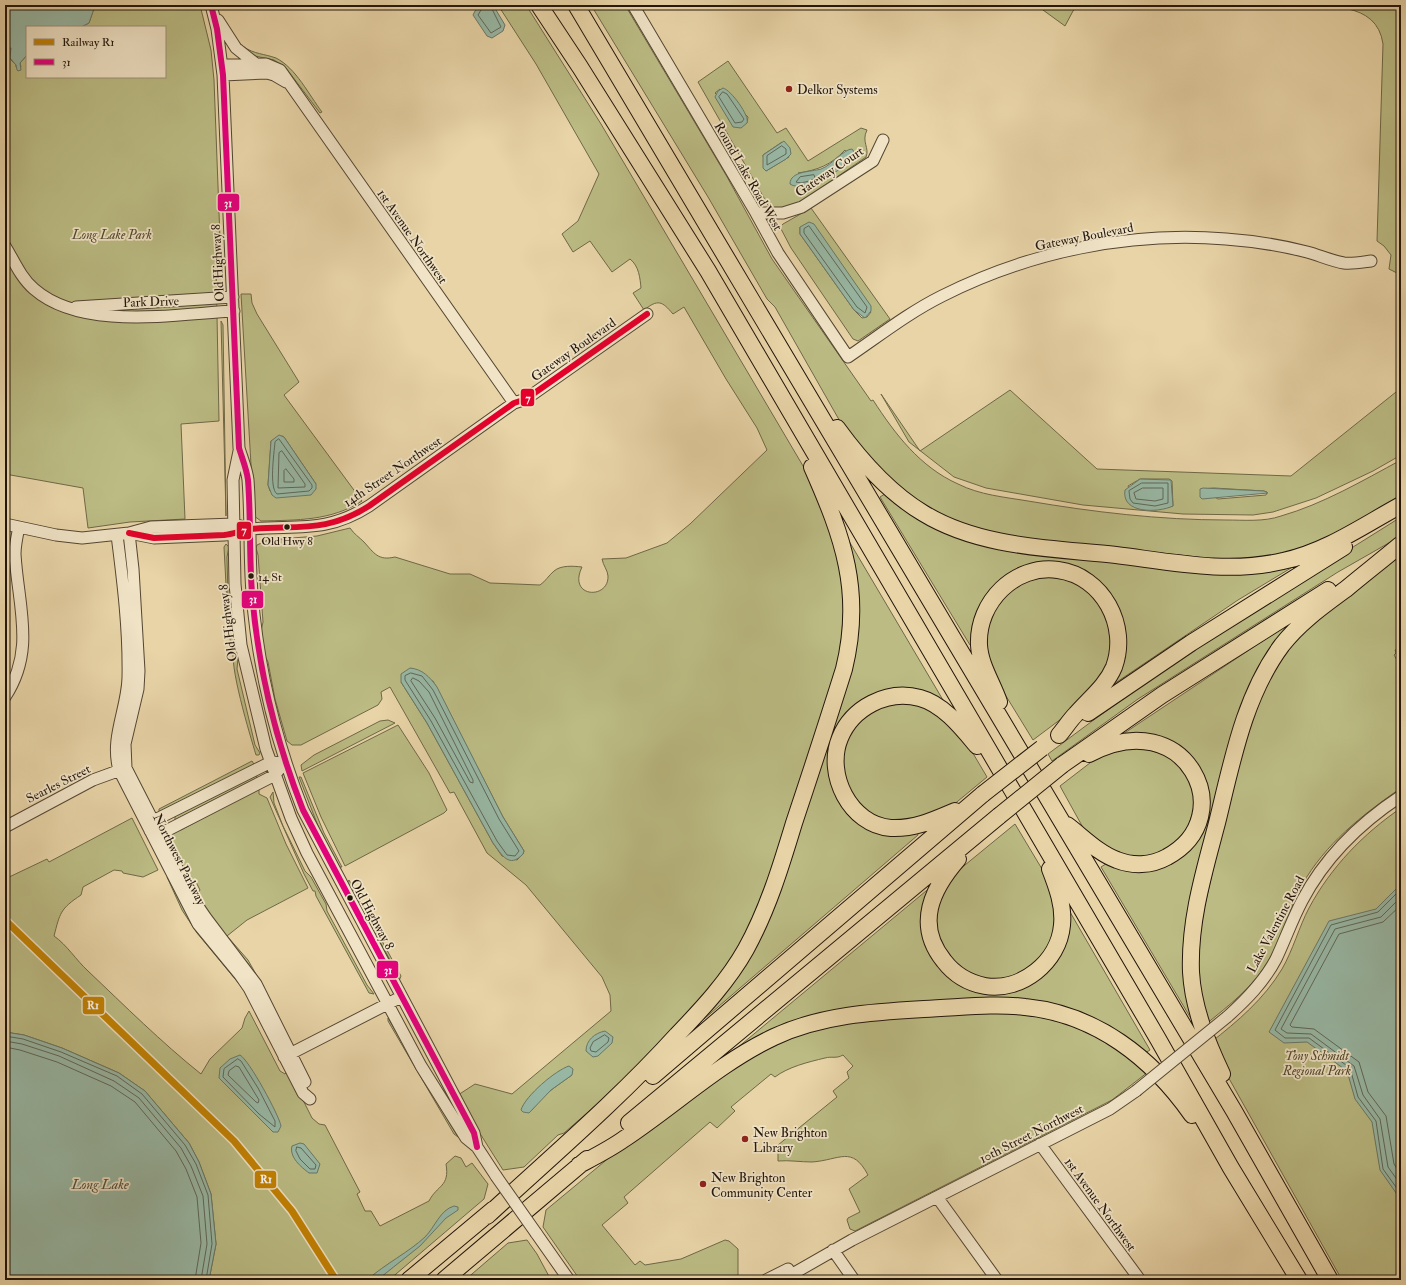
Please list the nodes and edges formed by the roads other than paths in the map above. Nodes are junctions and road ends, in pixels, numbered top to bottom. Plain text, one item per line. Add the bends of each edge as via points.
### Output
1 (539, 5) edge
2 (576, 5) edge
3 (633, 5) edge
4 (212, 8) edge
5 (256, 64) junction
6 (223, 70) junction
7 (290, 84) junction
8 (883, 140) dead end
9 (756, 213) junction
10 (5, 246) edge
11 (1371, 261) dead end
12 (733, 270) junction
13 (233, 298) junction
14 (166, 302) junction
15 (124, 304) junction
16 (71, 308) junction
17 (234, 311) junction
18 (647, 314) dead end
19 (167, 315) junction
20 (124, 317) junction
21 (744, 334) junction
22 (848, 357) joint
23 (514, 404) junction
24 (239, 448) junction
25 (1401, 505) edge
26 (1401, 511) edge
27 (5, 524) edge
28 (18, 527) junction
29 (234, 529) junction
30 (250, 529) junction
31 (123, 534) junction
32 (1401, 545) edge
33 (5, 697) edge
34 (1059, 735) junction
35 (1012, 739) junction
36 (271, 762) junction
37 (284, 762) junction
38 (1062, 765) junction
39 (122, 769) junction
40 (275, 775) junction
41 (1010, 787) junction
42 (1401, 796) edge
43 (977, 799) junction
44 (1025, 813) junction
45 (1060, 819) junction
46 (5, 827) edge
47 (154, 829) junction
48 (979, 833) junction
49 (401, 997) junction
50 (387, 1004) junction
51 (1227, 1017) joint
52 (1234, 1111) junction
53 (1040, 1144) junction
54 (477, 1147) junction
55 (579, 1166) junction
56 (937, 1197) junction
57 (1258, 1213) junction
58 (487, 1216) junction
59 (833, 1250) junction
60 (410, 1280) edge
61 (444, 1280) edge
62 (569, 1280) edge
63 (766, 1280) edge
64 (782, 1280) edge
65 (854, 1280) edge
66 (997, 1280) edge
67 (1140, 1280) edge
68 (1299, 1280) edge
69 (1330, 1280) edge

1 - 21 highway via 704,265
2 - 12 highway
3 - 9 street, Round Lake Road West
4 - 5 street via 236,48
4 - 6 street, Old Highway 8
5 - 6 street, 1st Avenue Northwest
5 - 7 street, 1st Avenue Northwest via 274,66
6 - 7 street, 1st Avenue Northwest via 267,73
6 - 13 street, Old Highway 8
7 - 23 street, 1st Avenue Northwest
8 - 9 street, Gateway Court via 873,160 802,207 783,212
9 - 22 street, Round Lake Road West via 778,253
10 - 16 street, Park Drive via 22,276 33,288 54,302
11 - 22 street, Gateway Boulevard via 1345,263 1308,252 1226,239 1170,238 1106,243 1020,264 966,285 911,314
12 - 25 highway via 807,379 832,422 865,464 910,505 960,531 1021,544 1201,566 1239,567 1277,563 1310,553
12 - 35 highway
13 - 14 street, Park Drive
13 - 17 street, Old Highway 8
14 - 15 street, Park Drive
14 - 19 street
15 - 16 street, Park Drive
15 - 20 street
16 - 20 street, Park Drive via 91,314
17 - 19 street, Park Drive
17 - 24 street, Old Highway 8
18 - 23 street, Gateway Boulevard via 526,399
19 - 20 street, Park Drive
21 - 41 highway
21 - 58 highway via 809,461 842,544 851,584 852,613 844,669 772,892 740,959 707,1004 658,1057
23 - 30 street, 14th Street Northwest via 357,514 326,525
24 - 29 street, Old Highway 8 via 233,480
24 - 30 street, Old Highway 8 via 248,479
26 - 34 highway via 1191,643
27 - 28 street, 14th Street Northwest
28 - 31 street, 14th Street Northwest via 82,538
28 - 33 street via 15,552 25,636 24,651 17,674
29 - 30 street, 14th Street Northwest
29 - 31 street, 14th Street Northwest via 187,531 151,527
29 - 36 street, Old Highway 8 via 235,584 241,645 259,724
30 - 37 street, Old Highway 8 via 258,655
31 - 39 street, Northwest Parkway via 123,580 132,653 116,735 115,758
32 - 38 highway via 1167,691
32 - 52 highway via 1312,614 1283,644 1260,680 1242,729 1204,871 1194,917 1191,947 1192,984 1196,1005 1228,1087
34 - 35 highway via 1076,713 1098,692 1110,674 1118,650 1118,632 1108,603 1091,585 1072,574 1050,570 1027,574 1005,586 990,602 981,625 981,655
34 - 43 highway, bridge
35 - 45 highway
36 - 37 street
36 - 40 street, Old Highway 8
36 - 47 street
37 - 40 street
37 - 49 street, Old Highway 8 via 322,849
38 - 45 highway via 1114,743 1139,740 1156,742 1171,749 1190,767 1200,789 1201,804 1195,829 1179,849 1163,859 1138,864 1125,863 1109,856
38 - 48 highway, bridge
39 - 46 street, Searles Street via 92,780
39 - 47 street, Northwest Parkway
40 - 47 street
40 - 50 street, Old Highway 8 via 307,853
41 - 43 highway via 953,719 920,698 898,696 877,701 859,712 848,724 840,739 835,763 837,779 848,803 864,818 889,828 907,828 924,824
41 - 44 highway
42 - 51 street, Lake Valentine Road via 1364,823 1324,866 1302,900 1268,972 1248,998
43 - 58 highway
44 - 48 highway via 1056,886 1061,904 1062,926 1057,945 1043,966 1029,976 1005,985 984,986 952,971 935,949 928,927 930,907 938,887
44 - 57 highway
45 - 52 highway
47 - 50 street, Northwest Parkway via 198,924 249,988 288,1055
48 - 55 highway
49 - 50 street, Northwest Parkway
49 - 54 street, Old Highway 8 via 474,1133
50 - 54 street, Old Highway 8 via 452,1117 466,1138
51 - 53 street, 10th Street Northwest, bridge via 1110,1109
52 - 69 highway
53 - 56 street, 10th Street Northwest
53 - 67 street, 1st Avenue Northwest
54 - 62 street, Old Highway 8, bridge
55 - 57 highway via 624,1140 676,1100 748,1052 800,1027 839,1016 880,1011 1023,1006 1053,1012 1087,1024 1115,1038 1142,1058 1190,1112
55 - 61 highway
56 - 59 street, 10th Street Northwest
56 - 66 street
57 - 68 highway
58 - 60 highway
59 - 63 street, 10th Street Northwest
59 - 64 street, 10th Street Northwest
59 - 65 street

